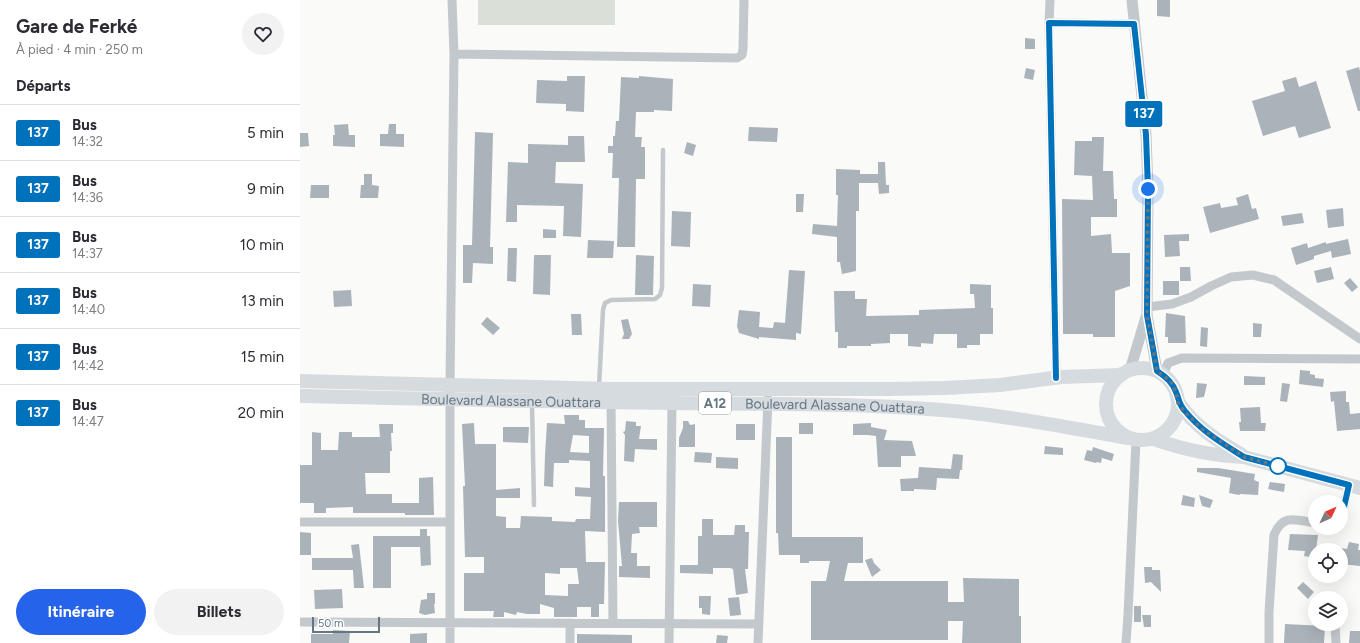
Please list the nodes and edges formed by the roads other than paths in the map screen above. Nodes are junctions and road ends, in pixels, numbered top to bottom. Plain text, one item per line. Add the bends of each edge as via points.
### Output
1 (452, 0) edge
2 (744, 0) edge
3 (1050, 0) edge
4 (1132, 0) edge
5 (1049, 23) junction
6 (1134, 24) junction
7 (454, 54) junction
8 (663, 150) dead end
9 (1147, 311) junction
10 (1360, 339) edge
11 (1360, 359) edge
12 (1125, 372) junction
13 (1160, 373) junction
14 (1056, 378) junction
15 (300, 381) edge
16 (450, 384) junction
17 (767, 388) junction
18 (605, 395) junction
19 (300, 396) edge
20 (451, 400) junction
21 (532, 401) junction
22 (672, 403) junction
23 (768, 403) junction
24 (1178, 403) junction
25 (1132, 439) junction
26 (1153, 439) junction
27 (1244, 457) junction
28 (1354, 486) edge
29 (1348, 502) edge
30 (534, 505) dead end
31 (300, 522) edge
32 (450, 522) junction
33 (1308, 522) edge
34 (300, 622) edge
35 (450, 623) junction
36 (570, 623) junction
37 (613, 623) junction
38 (669, 624) junction
39 (758, 624) junction
40 (1335, 631) edge
41 (450, 643) edge
42 (570, 643) edge
43 (669, 643) edge
44 (758, 643) edge
45 (1126, 643) edge
46 (1269, 643) edge
47 (1336, 643) edge

1 - 7 street
2 - 7 street via 743,49 742,55 737,58
3 - 5 street
4 - 6 street
5 - 6 street
5 - 14 street
6 - 9 street via 1146,135
7 - 16 street
8 - 18 lane via 662,288 660,295 655,298 611,300 605,303
9 - 10 street via 1191,297 1231,277 1253,275 1274,280
9 - 12 street
9 - 13 street
11 - 13 street via 1182,358 1168,363
12 - 13 main road via 1144,368
12 - 14 main road, Boulevard Alassane Ouattara / A12
12 - 25 main road via 1111,386 1106,401 1108,416 1115,429
13 - 24 main road via 1171,382
14 - 17 main road, Boulevard Alassane Ouattara / A12 via 1000,385 888,390
15 - 16 main road, Boulevard Alassane Ouattara / A12
16 - 18 main road, Boulevard Alassane Ouattara / A12
16 - 20 street
17 - 18 main road, Boulevard Alassane Ouattara / A12
17 - 23 street
18 - 21 main road, Boulevard Alassane Ouattara / A12
18 - 22 main road, Boulevard Alassane Ouattara / A12
18 - 37 street
19 - 20 main road, Boulevard Alassane Ouattara / A12
20 - 21 main road, Boulevard Alassane Ouattara / A12
20 - 32 street
21 - 30 lane
22 - 23 main road, Boulevard Alassane Ouattara / A12
22 - 38 street
23 - 25 main road, Boulevard Alassane Ouattara / A12 via 944,410 999,416
23 - 39 street
24 - 26 main road via 1177,416 1171,427
24 - 27 main road via 1202,429
25 - 26 main road
25 - 45 street
26 - 27 main road via 1205,452
27 - 28 main road
28 - 29 street
31 - 32 street
32 - 35 street
33 - 46 street via 1284,521 1277,526 1274,535
34 - 35 street
35 - 36 street
35 - 41 street
36 - 37 street
36 - 42 street
37 - 38 street
38 - 39 street
38 - 43 street
39 - 44 street
40 - 47 street

